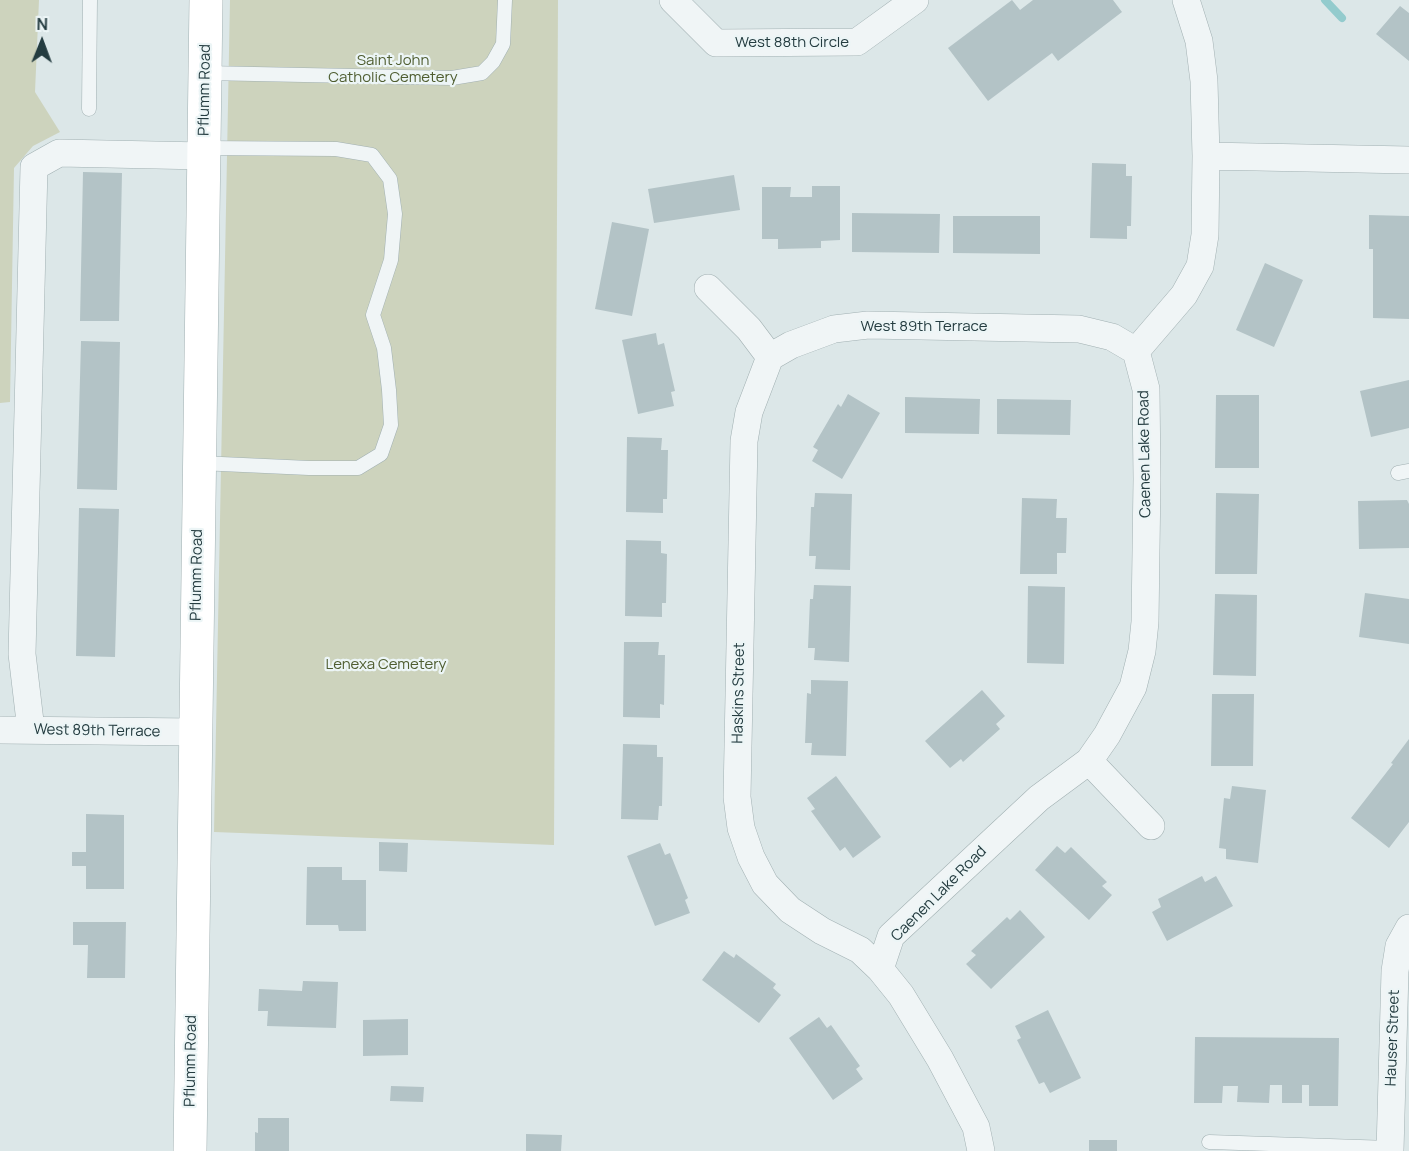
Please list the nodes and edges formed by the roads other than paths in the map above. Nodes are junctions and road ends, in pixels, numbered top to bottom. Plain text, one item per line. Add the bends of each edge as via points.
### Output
1 (90, 0) edge
2 (206, 0) edge
3 (505, 0) edge
4 (673, 0) edge
5 (915, 0) edge
6 (1186, 0) edge
7 (205, 73) junction
8 (88, 109) dead end
9 (204, 152) junction
10 (1206, 156) junction
11 (1409, 159) edge
12 (708, 288) dead end
13 (1136, 351) junction
14 (770, 357) junction
15 (199, 463) junction
16 (0, 730) edge
17 (31, 730) junction
18 (195, 732) junction
19 (1089, 761) junction
20 (1151, 826) dead end
21 (1409, 928) edge
22 (880, 969) junction
23 (1209, 1142) dead end
24 (1390, 1150) edge
25 (190, 1151) edge
26 (981, 1151) edge

1 - 8 lane
2 - 7 main road, Pflumm Road
3 - 7 lane via 503,44 482,73 452,78
4 - 5 street, West 88th Circle via 716,44 857,42
6 - 10 street via 1199,40
7 - 9 main road, Pflumm Road
9 - 15 main road, Pflumm Road
9 - 15 lane via 336,149 372,155 390,179 395,214 391,260 373,315 384,348 389,390 391,425 381,454 358,468
9 - 17 street via 59,153 34,167 22,654
10 - 11 street
10 - 13 street via 1205,235 1200,266 1184,295
12 - 14 street via 749,329
13 - 14 street, West 89th Terrace via 1112,337 1079,330 868,325 834,329
13 - 19 street, Caenen Lake Road via 1146,389 1142,651 1133,687
14 - 22 street, Haskins Street via 748,412 744,441 737,797 741,828 765,884 790,910 860,950
15 - 18 main road, Pflumm Road
16 - 17 street, West 89th Terrace
17 - 18 street, West 89th Terrace
18 - 25 main road, Pflumm Road
19 - 20 street
19 - 22 street, Caenen Lake Road via 1039,798 891,936
21 - 24 street, Hauser Street via 1395,971
22 - 26 street via 901,995 940,1059 976,1127
23 - 24 lane

